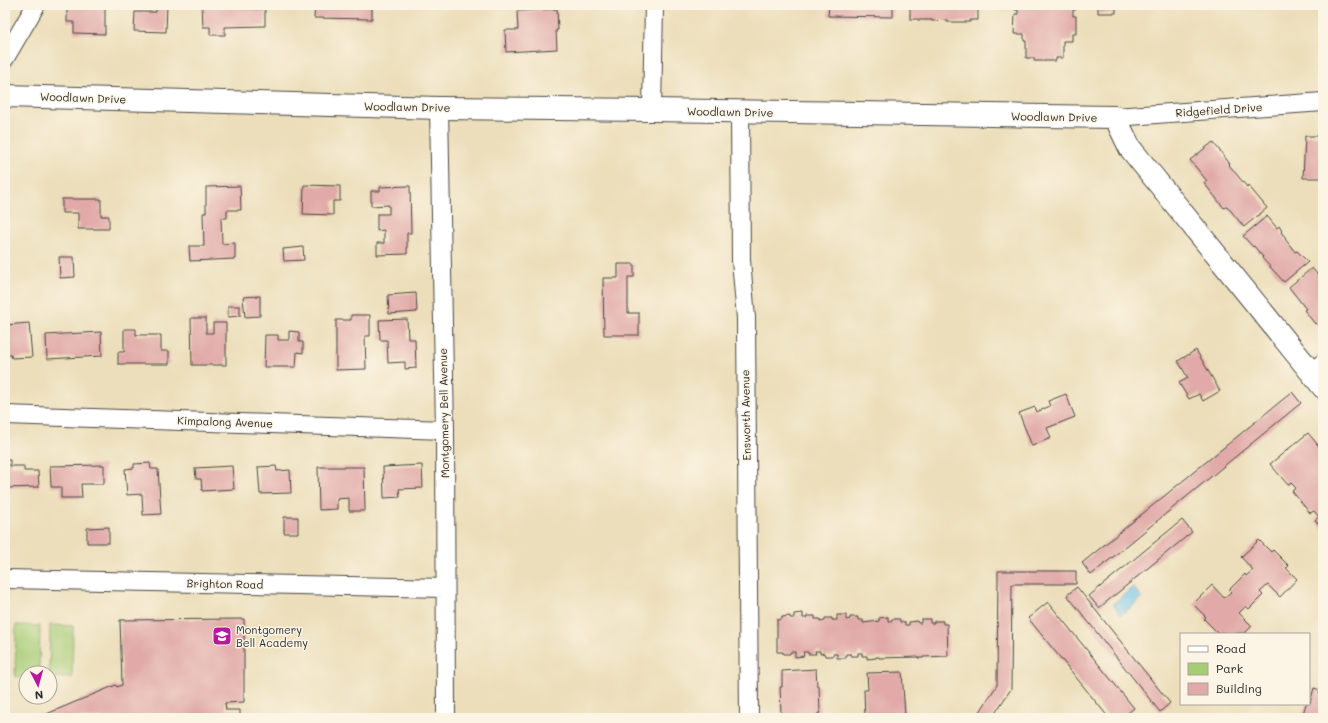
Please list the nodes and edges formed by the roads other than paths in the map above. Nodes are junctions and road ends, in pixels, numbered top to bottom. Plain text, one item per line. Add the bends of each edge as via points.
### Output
1 (36, 5) edge
2 (654, 5) edge
3 (5, 58) edge
4 (5, 96) edge
5 (1323, 102) edge
6 (439, 108) junction
7 (652, 110) junction
8 (740, 112) junction
9 (1115, 118) junction
10 (1319, 374) edge
11 (5, 415) edge
12 (445, 430) junction
13 (5, 579) edge
14 (445, 588) junction
15 (446, 718) edge
16 (749, 718) edge

1 - 3 street
2 - 7 street
4 - 6 main road, Woodlawn Drive
5 - 9 street, Ridgefield Drive
6 - 7 main road, Woodlawn Drive
6 - 12 street, Montgomery Bell Avenue
7 - 8 main road, Woodlawn Drive
8 - 9 main road, Woodlawn Drive
8 - 16 street, Ensworth Avenue via 741,260 746,318
9 - 10 main road via 1130,148
11 - 12 street, Kimpalong Avenue
12 - 14 street, Montgomery Bell Avenue
13 - 14 street, Brighton Road
14 - 15 street, Montgomery Bell Avenue

